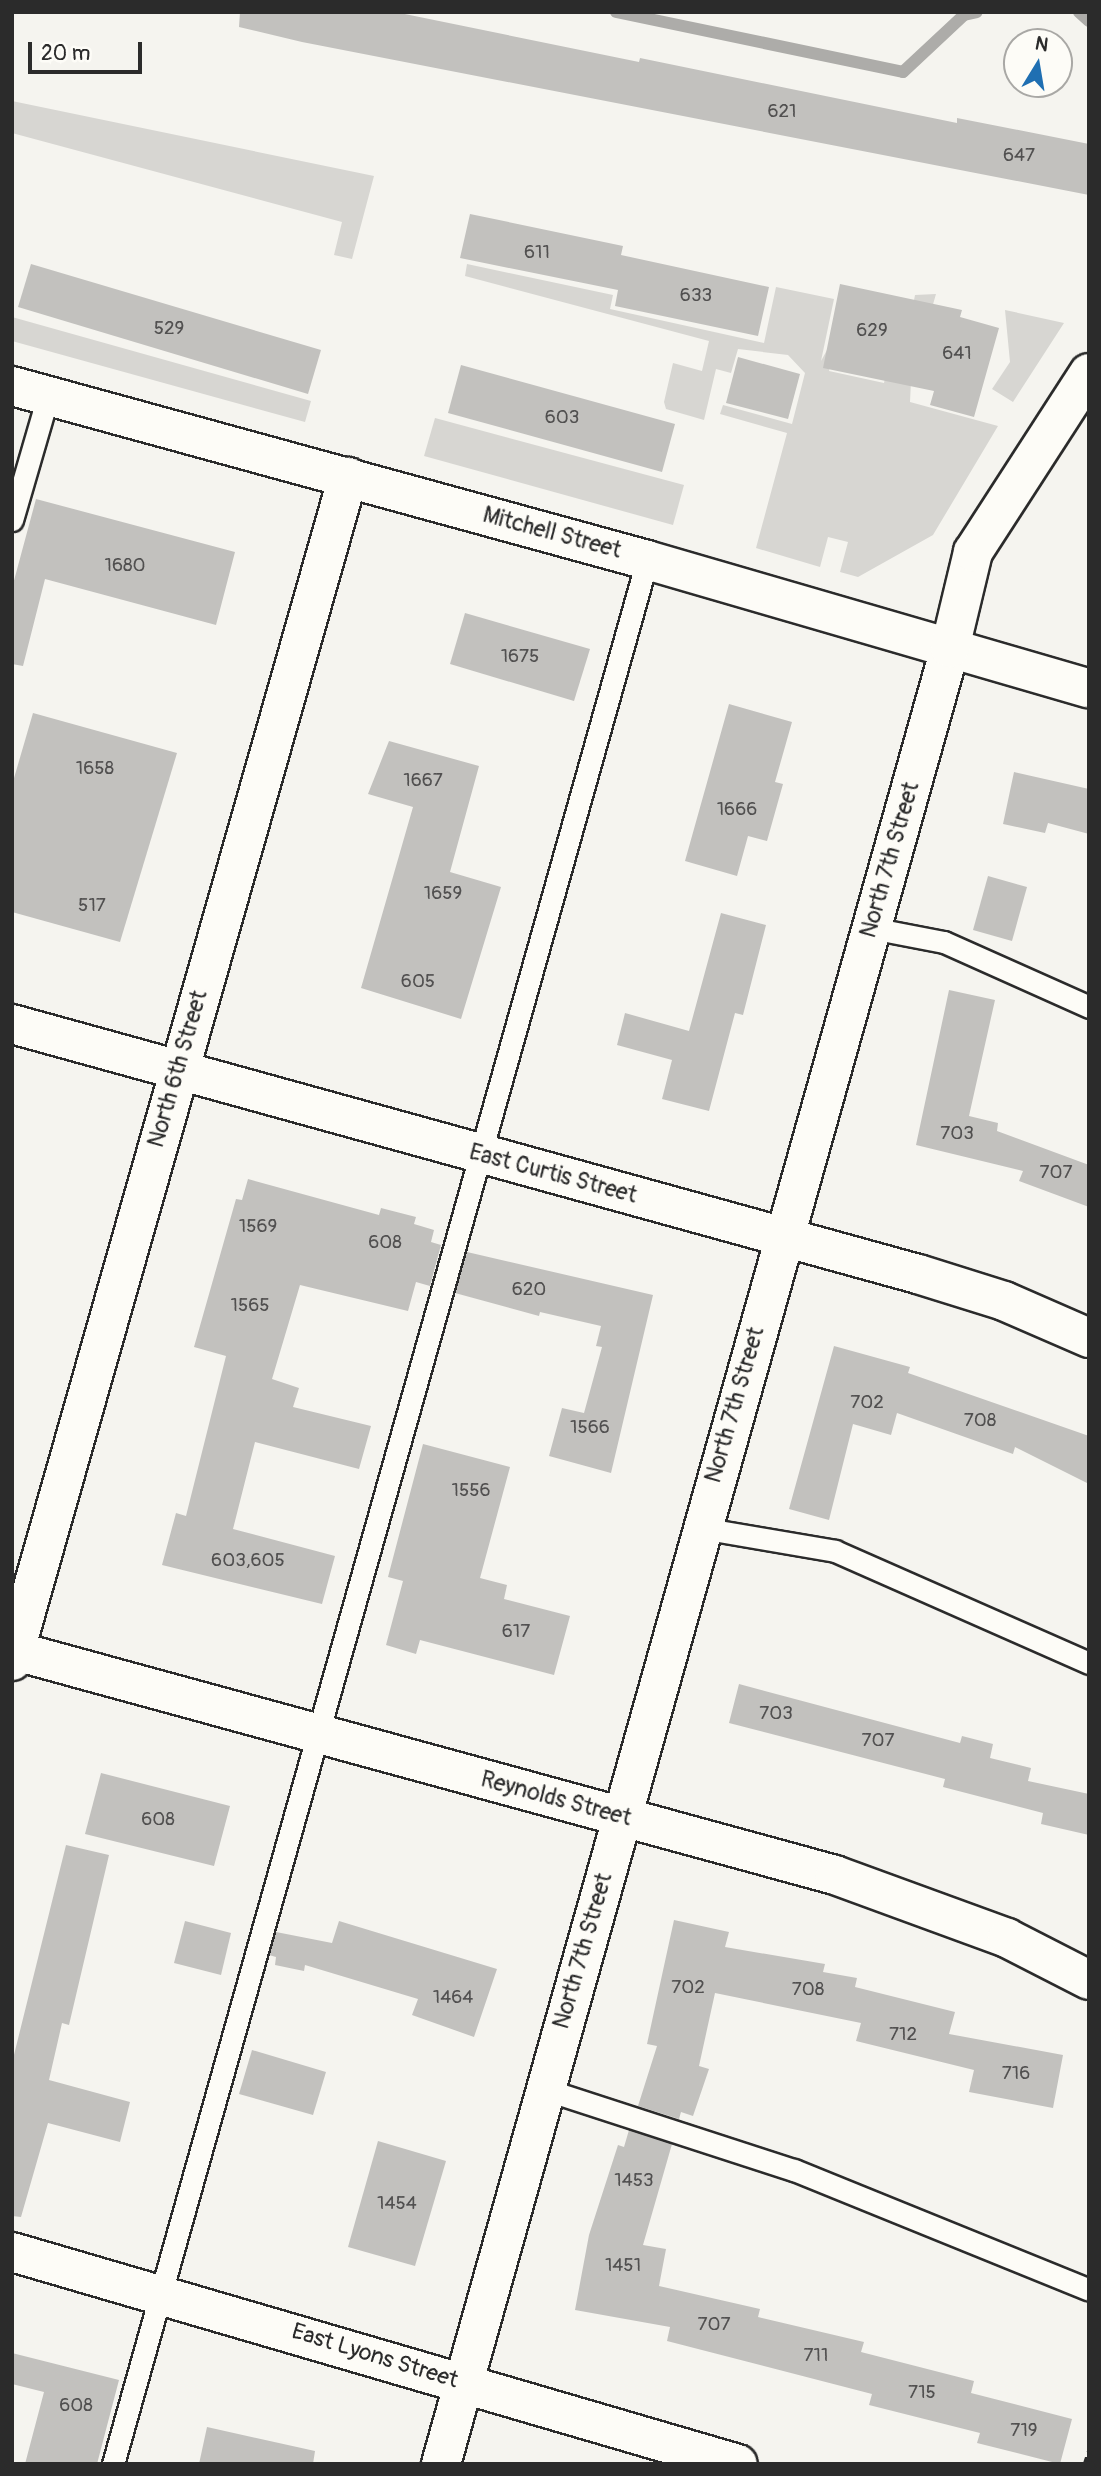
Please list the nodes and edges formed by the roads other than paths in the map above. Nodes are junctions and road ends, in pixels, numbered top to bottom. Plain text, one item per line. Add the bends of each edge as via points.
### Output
1 (1089, 373) edge
2 (30, 391) edge
3 (348, 477) junction
4 (12, 520) edge
5 (647, 560) junction
6 (950, 648) junction
7 (1089, 688) edge
8 (871, 928) junction
9 (1089, 1007) edge
10 (12, 1024) edge
11 (177, 1072) junction
12 (477, 1153) junction
13 (782, 1237) junction
14 (1089, 1338) edge
15 (701, 1528) junction
16 (13, 1654) edge
17 (1089, 1663) edge
18 (318, 1734) junction
19 (620, 1817) junction
20 (1089, 1980) edge
21 (544, 2089) junction
22 (12, 2252) edge
23 (1089, 2290) edge
24 (161, 2293) junction
25 (464, 2383) junction
26 (113, 2464) edge
27 (441, 2464) edge
28 (738, 2464) edge

1 - 6 street, North 7th Street via 973,552
2 - 3 street, Mitchell Street
2 - 4 lane
3 - 5 street, Mitchell Street
3 - 11 street, North 6th Street
5 - 6 street, Mitchell Street
5 - 12 lane
6 - 7 street, Mitchell Street
6 - 8 street, North 7th Street
8 - 9 lane via 944,942
8 - 13 street, North 7th Street
10 - 11 street, East Curtis Street
11 - 12 street, East Curtis Street
11 - 16 street, North 6th Street
12 - 13 street, East Curtis Street
12 - 18 lane
13 - 14 street, East Curtis Street via 1004,1301
13 - 15 street, North 7th Street
15 - 17 lane via 835,1551
15 - 19 street, North 7th Street
16 - 18 street, Reynolds Street
18 - 19 street, Reynolds Street
18 - 24 lane
19 - 20 street, Reynolds Street via 929,1906 1007,1938
19 - 21 street, North 7th Street
21 - 23 lane via 794,2170
21 - 25 street, North 7th Street
22 - 24 street, East Lyons Street
24 - 25 street, East Lyons Street
24 - 26 lane
25 - 27 street, North 7th Street
25 - 28 street, East Lyons Street

